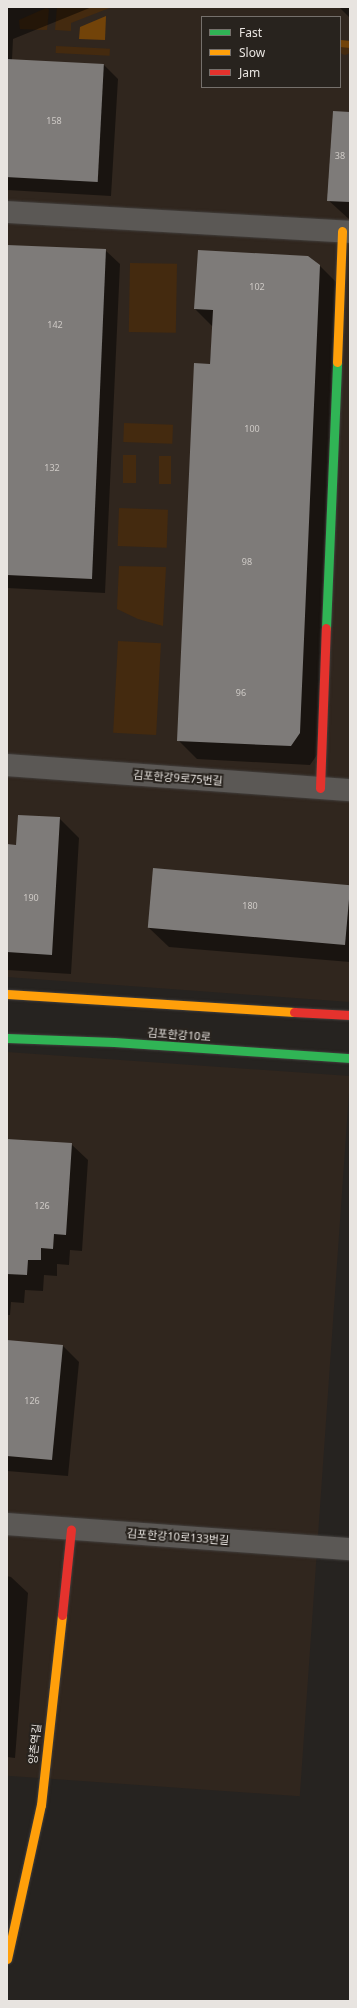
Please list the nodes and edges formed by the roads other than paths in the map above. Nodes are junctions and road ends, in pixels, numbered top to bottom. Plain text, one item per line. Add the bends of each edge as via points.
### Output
1 (7, 212) edge
2 (346, 232) edge
3 (7, 765) edge
4 (320, 788) junction
5 (350, 790) edge
6 (7, 994) edge
7 (350, 1015) edge
8 (7, 1038) edge
9 (350, 1058) edge
10 (7, 1524) edge
11 (71, 1529) junction
12 (350, 1549) edge
13 (7, 1959) edge

1 - 2 street
2 - 4 street
3 - 4 street, 김포한강9로75번길
4 - 5 street, 김포한강9로75번길
6 - 7 street
8 - 9 street, 김포한강10로 via 114,1042
10 - 11 street, 김포한강10로133번길
11 - 12 street, 김포한강10로133번길
11 - 13 street, 양촌역길 via 40,1805

